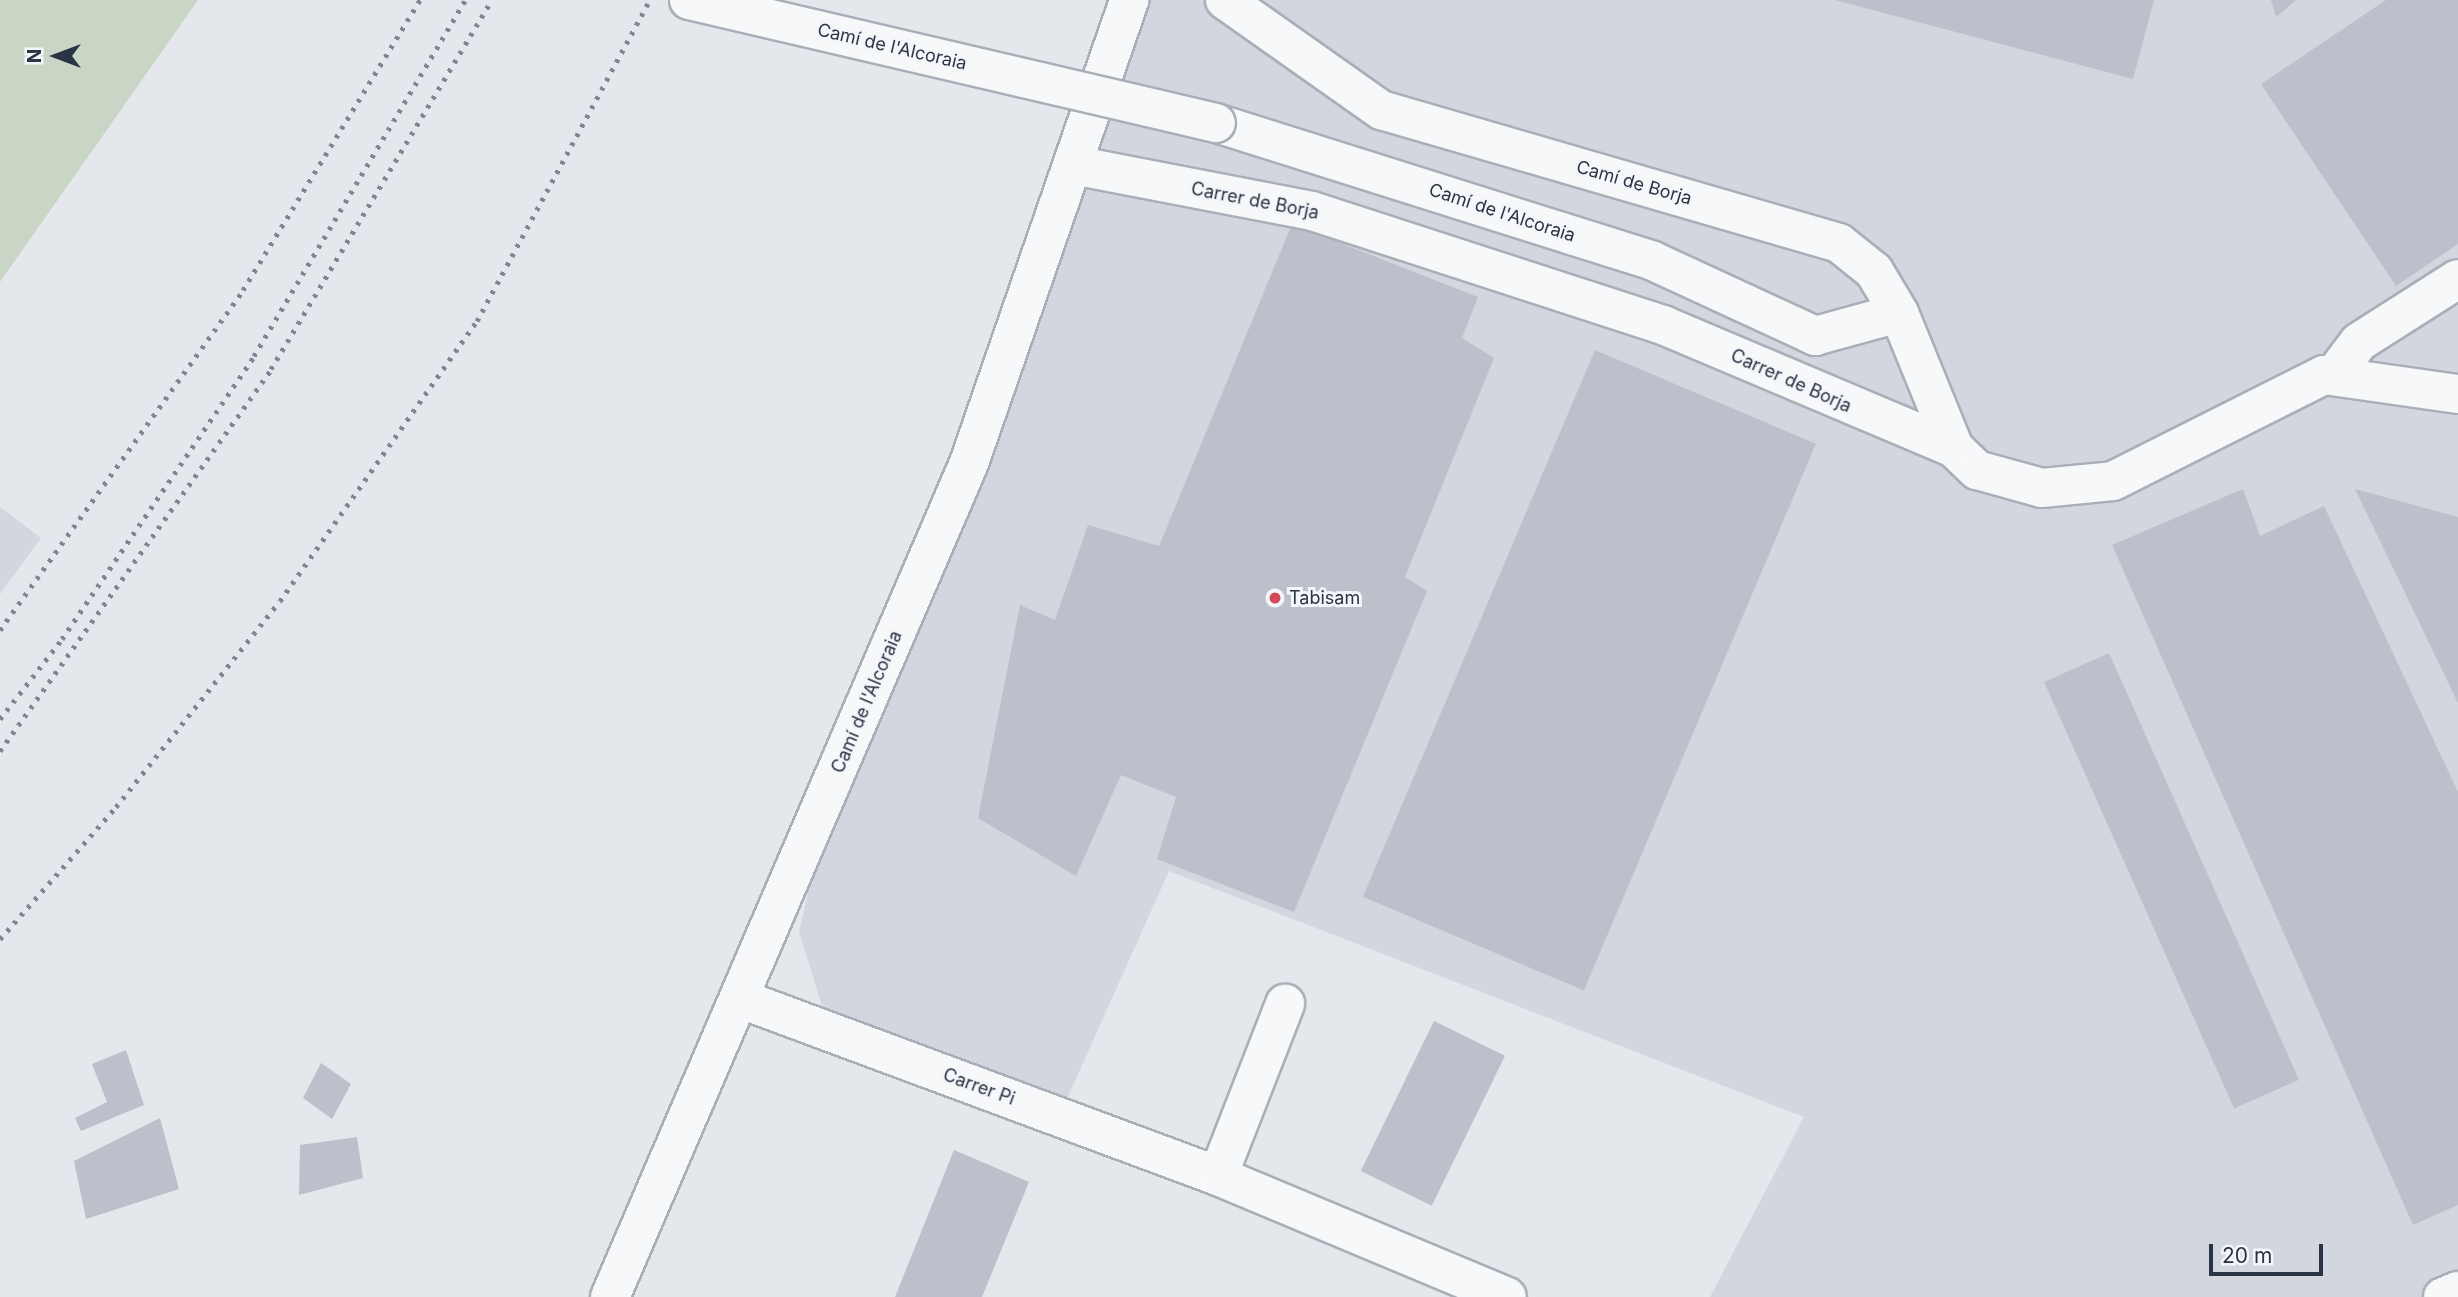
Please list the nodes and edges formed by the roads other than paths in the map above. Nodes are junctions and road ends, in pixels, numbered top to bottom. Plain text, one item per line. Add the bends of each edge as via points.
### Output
1 (689, 0) edge
2 (1129, 0) edge
3 (1225, 0) edge
4 (1073, 165) junction
5 (2458, 278) edge
6 (1899, 313) junction
7 (2334, 375) junction
8 (2458, 394) edge
9 (1954, 448) junction
10 (741, 999) junction
11 (1285, 1004) dead end
12 (1218, 1176) junction
13 (2458, 1291) edge
14 (610, 1297) edge
15 (1507, 1297) edge
16 (2443, 1297) edge

1 - 6 street, Camí de l'Alcoraia, bridge via 1216,123 1653,261 1815,336
2 - 4 street, Camí de l'Alcoraia
3 - 6 street, Camí de Borja via 1381,110 1839,243 1874,271
4 - 9 street, Carrer de Borja via 1325,215 1665,326
4 - 10 street, Camí de l'Alcoraia via 969,463
5 - 7 street via 2359,342
6 - 9 street, Camí de Borja
7 - 8 street
7 - 9 street, Carrer de Borja via 2314,379 2113,481 2042,488 1977,470
10 - 12 street, Carrer Pi
10 - 14 street, Camí de l'Alcoraia
11 - 12 street
12 - 15 street, Carrer Pi
13 - 16 street

